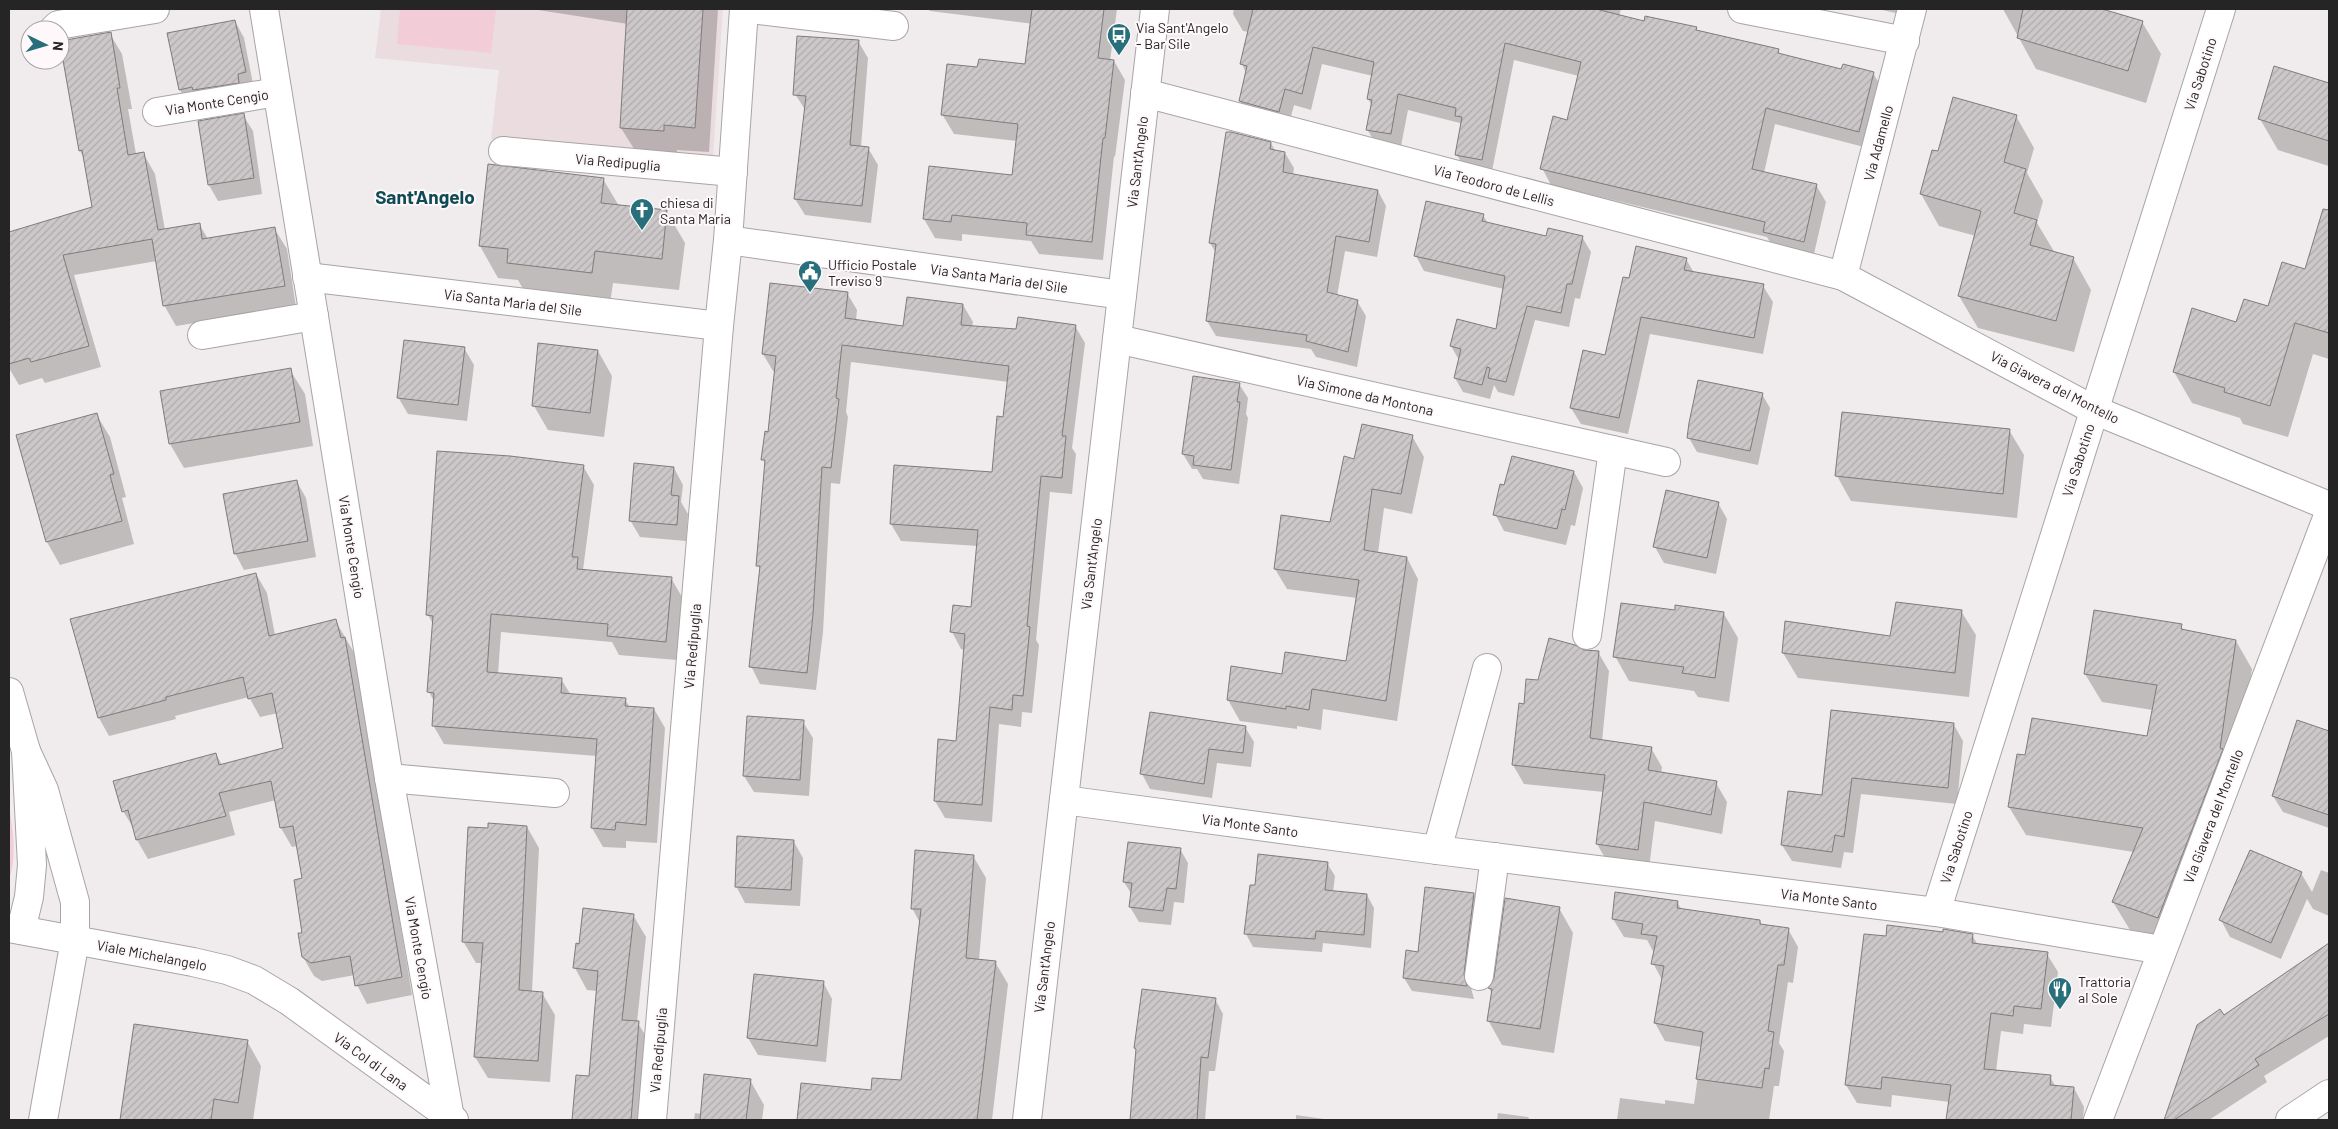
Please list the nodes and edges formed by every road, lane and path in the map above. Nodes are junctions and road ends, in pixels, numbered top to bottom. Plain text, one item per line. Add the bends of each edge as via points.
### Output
1 (155, 9) edge
2 (264, 9) edge
3 (744, 9) edge
4 (750, 9) edge
5 (1155, 9) edge
6 (1742, 9) edge
7 (1912, 9) edge
8 (2221, 9) edge
9 (70, 23) edge
10 (894, 26) dead end
11 (1905, 41) junction
12 (277, 92) junction
13 (1145, 93) junction
14 (157, 112) dead end
15 (503, 151) dead end
16 (733, 172) junction
17 (728, 240) junction
18 (1843, 276) junction
19 (307, 277) junction
20 (1122, 295) junction
21 (314, 316) junction
22 (719, 326) junction
23 (202, 335) dead end
24 (1117, 339) junction
25 (2094, 410) junction
26 (1613, 450) junction
27 (1666, 462) dead end
28 (2329, 506) edge
29 (2329, 513) edge
30 (1587, 635) dead end
31 (1486, 668) dead end
32 (9, 692) edge
33 (26, 751) junction
34 (389, 778) junction
35 (555, 792) dead end
36 (1064, 800) junction
37 (1437, 850) junction
38 (1494, 857) junction
39 (1936, 912) junction
40 (15, 929) edge
41 (75, 940) junction
42 (2162, 950) junction
43 (1479, 976) dead end
44 (289, 1001) joint
45 (2329, 1094) edge
46 (452, 1119) edge
47 (43, 1120) edge
48 (652, 1120) edge
49 (1027, 1120) edge
50 (2098, 1120) edge
51 (2290, 1120) edge

1 - 9 street
2 - 12 street, Via Monte Cengio
3 - 16 street, Via Redipuglia
4 - 10 street
5 - 13 street, Via Sant'Angelo
6 - 11 street
7 - 11 street, Via Adamello
8 - 25 street, Via Sabotino
11 - 18 street, Via Adamello
12 - 14 street, Via Monte Cengio
12 - 19 street, Via Monte Cengio
13 - 18 street, Via Teodoro de Lellis
13 - 20 street, Via Sant'Angelo
15 - 16 street, Via Redipuglia
16 - 17 street, Via Redipuglia
17 - 20 street, Via Santa Maria del Sile
17 - 22 street, Via Redipuglia
18 - 25 street, Via Giavera del Montello
19 - 21 street, Via Monte Cengio
19 - 22 street, Via Santa Maria del Sile
20 - 24 street, Via Sant'Angelo
21 - 23 street
21 - 34 street, Via Monte Cengio
22 - 48 street, Via Redipuglia
24 - 26 street, Via Simone da Montona
24 - 36 street, Via Sant'Angelo
25 - 28 street, Via Giavera del Montello
25 - 39 street, Via Sabotino
26 - 27 street, Via Simone da Montona
26 - 30 street
29 - 42 street, Via Giavera del Montello
31 - 37 street
32 - 33 street
33 - 40 street via 32,865 29,897
33 - 41 street via 44,790 69,876 75,902
34 - 35 street
34 - 46 street, Via Monte Cengio
36 - 37 street, Via Monte Santo
36 - 49 street, Via Sant'Angelo
37 - 38 street, Via Monte Santo
38 - 39 street, Via Monte Santo
38 - 43 street
39 - 42 street, Via Monte Santo
40 - 41 street, Viale Michelangelo
41 - 44 street, Viale Michelangelo via 227,970 254,980
41 - 47 street
42 - 50 street, Via Giavera del Montello
44 - 46 street, Via Col di Lana
45 - 51 street

